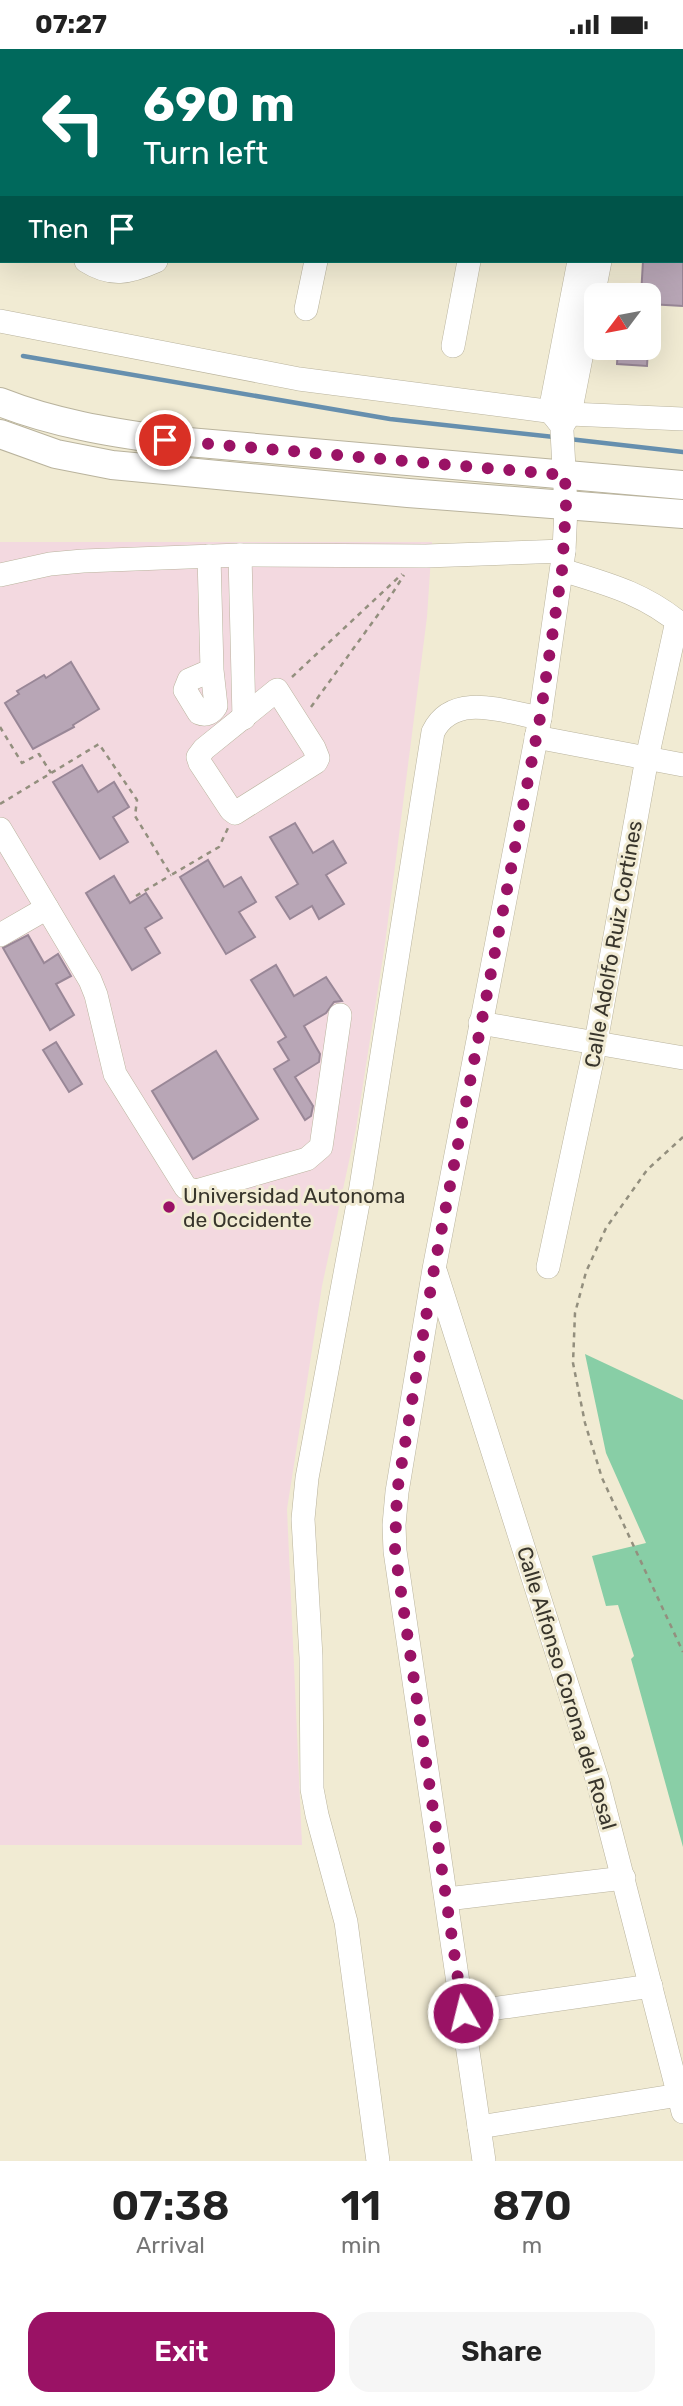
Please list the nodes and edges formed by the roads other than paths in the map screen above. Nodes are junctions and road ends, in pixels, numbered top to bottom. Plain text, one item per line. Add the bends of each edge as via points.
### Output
1 (89, 263) edge
2 (151, 263) edge
3 (316, 263) edge
4 (469, 263) edge
5 (579, 263) edge
6 (600, 263) edge
7 (306, 309) dead end
8 (0, 321) edge
9 (453, 347) dead end
10 (0, 402) edge
11 (683, 419) edge
12 (561, 421) junction
13 (0, 434) edge
14 (564, 467) junction
15 (683, 485) edge
16 (566, 507) junction
17 (683, 514) edge
18 (240, 555) junction
19 (209, 556) junction
20 (563, 560) junction
21 (0, 575) edge
22 (680, 623) edge
23 (212, 670) dead end
24 (244, 719) junction
25 (538, 727) junction
26 (647, 758) junction
27 (683, 765) edge
28 (2, 835) edge
29 (47, 908) junction
30 (0, 935) edge
31 (341, 1016) dead end
32 (480, 1023) junction
33 (596, 1042) junction
34 (683, 1058) edge
35 (548, 1267) dead end
36 (434, 1269) junction
37 (624, 1878) junction
38 (447, 1899) junction
39 (651, 1986) junction
40 (463, 2013) junction
41 (681, 2104) edge
42 (479, 2127) junction
43 (378, 2161) edge
44 (484, 2161) edge

1 - 2 street via 116,272
3 - 7 street
4 - 9 street
5 - 12 street
6 - 12 street
8 - 12 street via 299,379
10 - 14 main road via 56,421 165,440
11 - 12 street
12 - 14 street
13 - 16 main road via 56,454 112,465
14 - 15 main road
14 - 16 street
16 - 17 main road
16 - 20 street
18 - 19 street
18 - 20 street
18 - 24 street
19 - 21 street via 83,561
19 - 23 street
20 - 22 street via 657,606
20 - 25 street
22 - 26 street, Calle Adolfo Ruiz Cortines
24 - 24 street via 198,757 235,813 318,758 277,691
25 - 26 street
25 - 32 street
25 - 43 street via 477,706 446,716 433,732 362,1179 307,1478 303,1519 312,1789 346,1922
26 - 27 street
26 - 33 street, Calle Adolfo Ruiz Cortines
28 - 29 street
29 - 30 street
29 - 31 street via 90,980 122,1089 181,1183 191,1190 317,1153
32 - 33 street
32 - 36 street
33 - 34 street
33 - 35 street, Calle Adolfo Ruiz Cortines
36 - 37 street, Calle Alfonso Corona del Rosal via 598,1781
36 - 38 street via 394,1525
37 - 38 street
37 - 39 street, Calle Alfonso Corona del Rosal
38 - 40 street
39 - 40 street
39 - 41 street, Calle Alfonso Corona del Rosal
40 - 42 street
41 - 42 street
42 - 44 street

